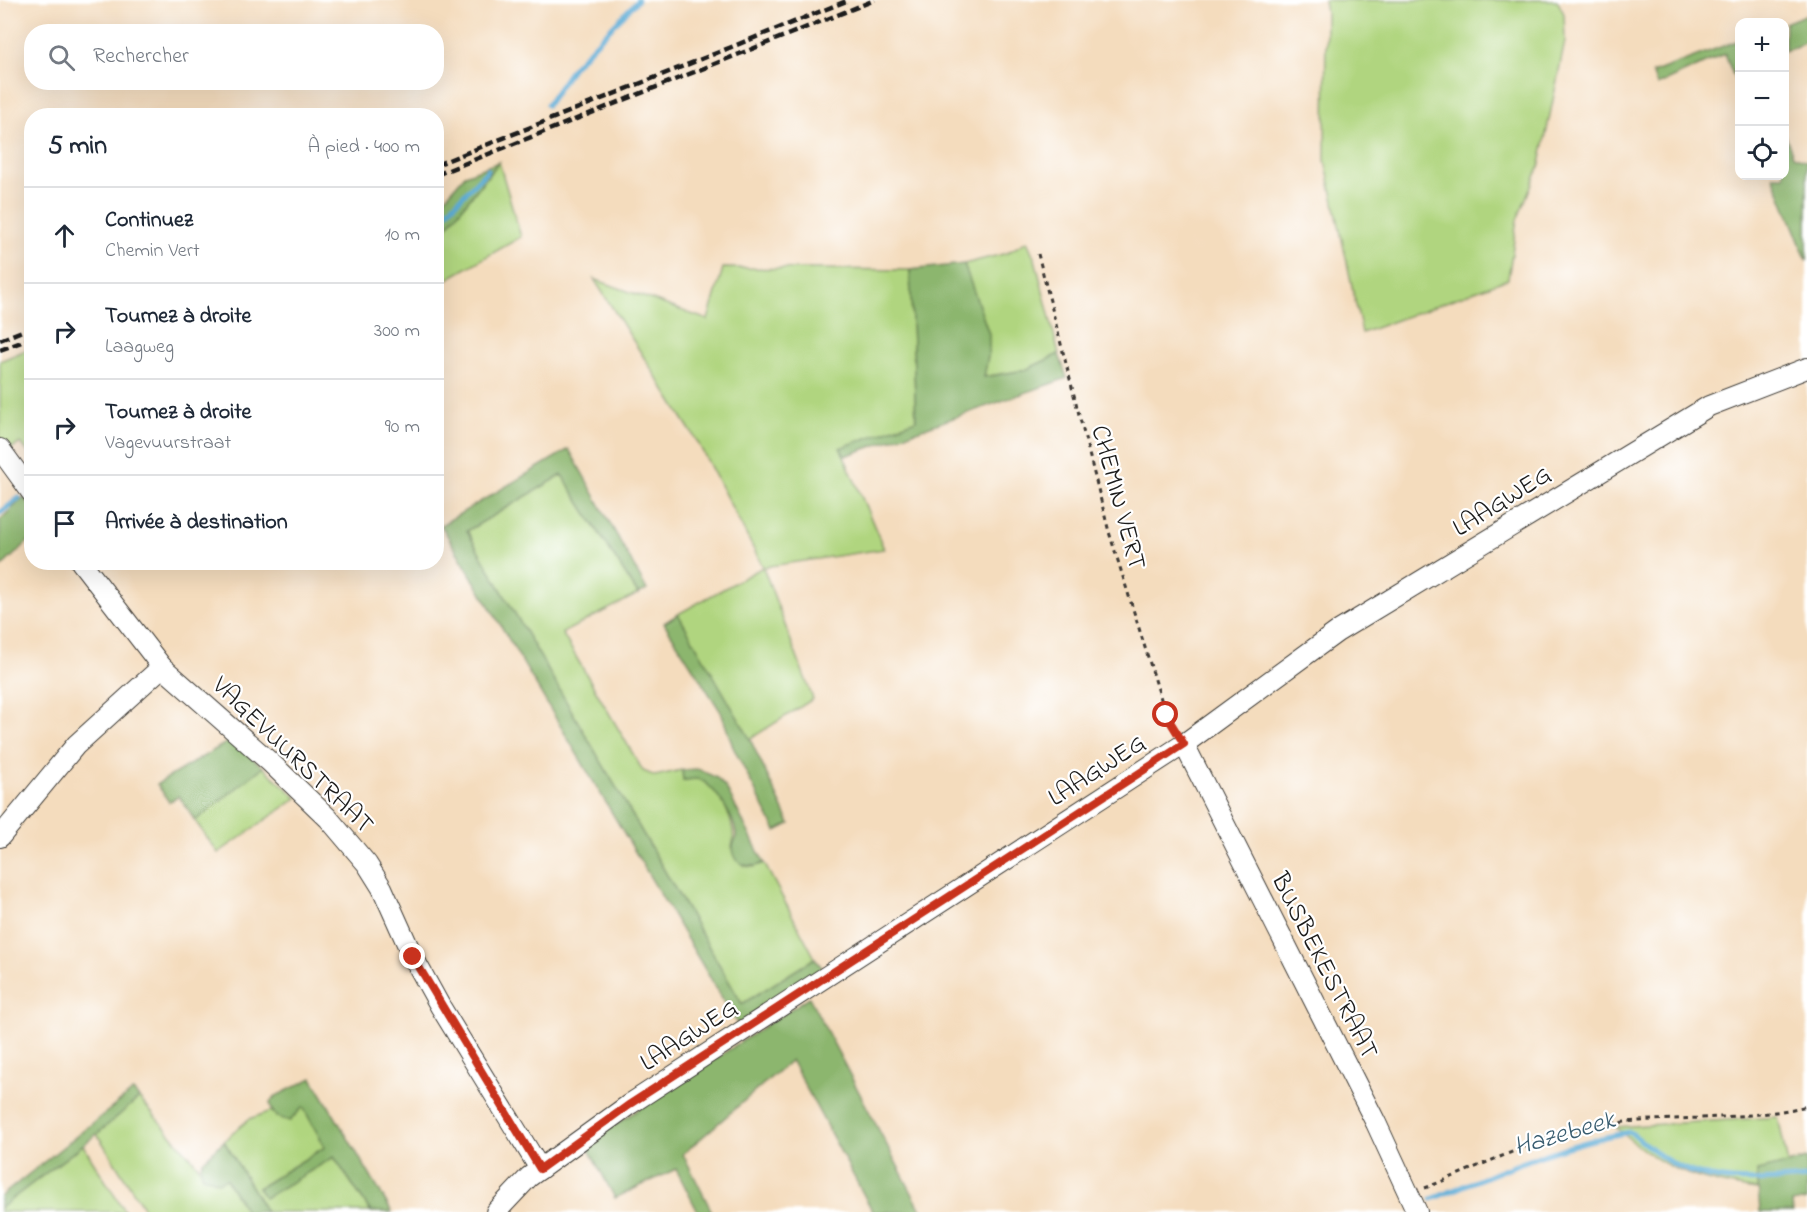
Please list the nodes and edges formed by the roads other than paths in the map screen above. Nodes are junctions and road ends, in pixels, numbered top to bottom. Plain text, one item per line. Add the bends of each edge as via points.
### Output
1 (1807, 368) edge
2 (0, 449) edge
3 (24, 482) edge
4 (87, 570) edge
5 (162, 667) junction
6 (1184, 744) junction
7 (0, 837) edge
8 (540, 1169) junction
9 (1413, 1203) edge
10 (496, 1212) edge

1 - 6 street, LAAGWEG via 1709,406 1571,488 1337,632
2 - 3 street
4 - 5 street, VAGEVUURSTRAAT
5 - 7 street via 76,746
5 - 8 street, VAGEVUURSTRAAT via 272,763 328,818 367,864 435,996
6 - 8 street, LAAGWEG via 630,1104
6 - 9 street, BUSBEKESTRAAT
8 - 10 street, LAAGWEG

